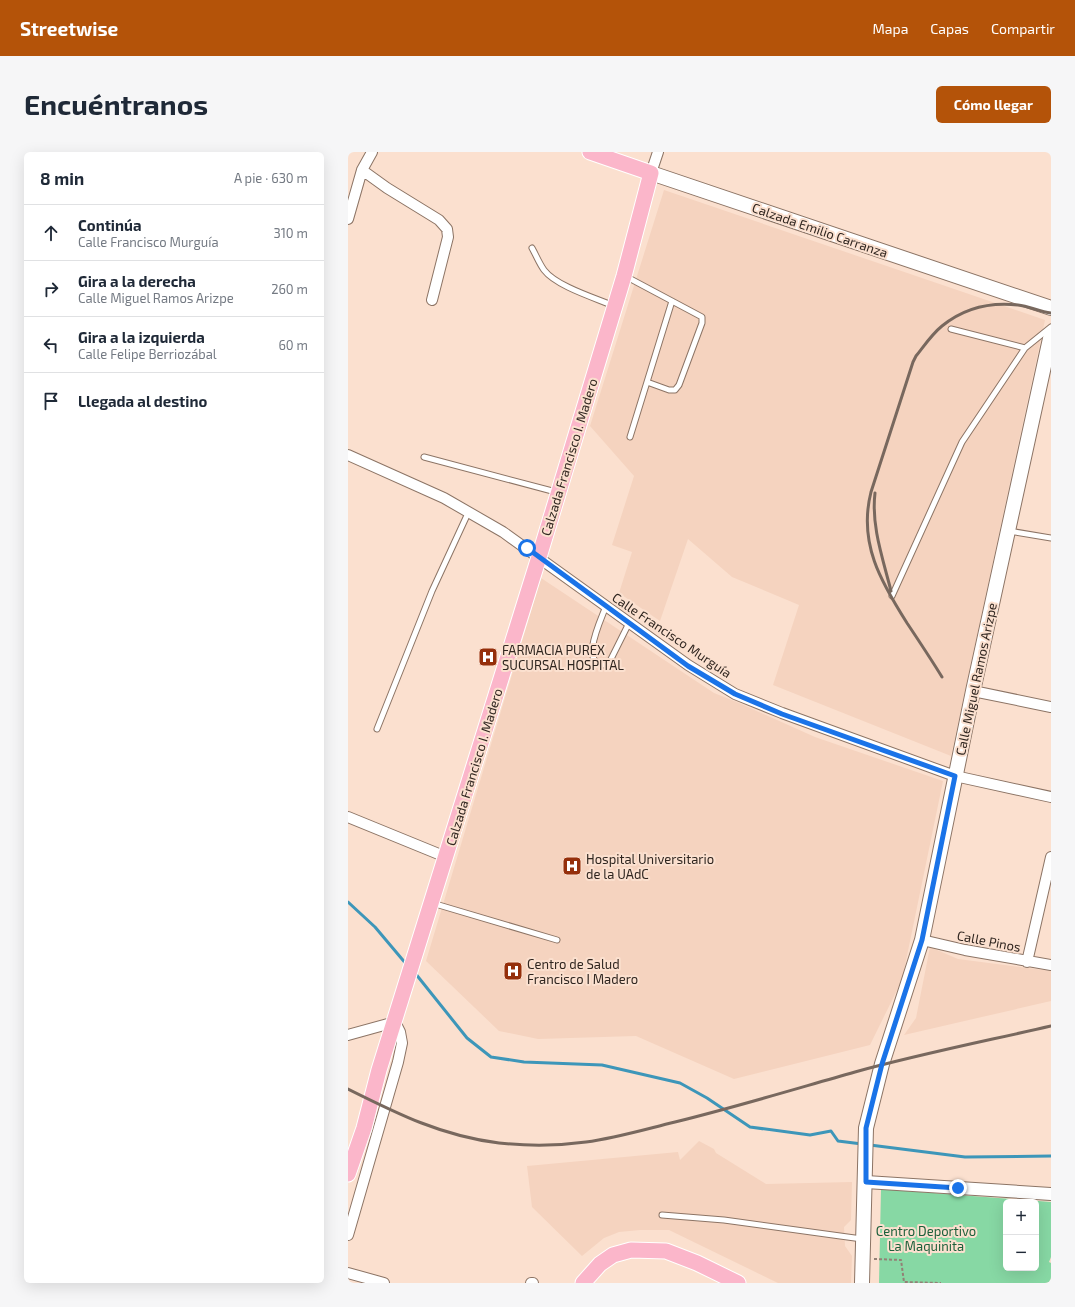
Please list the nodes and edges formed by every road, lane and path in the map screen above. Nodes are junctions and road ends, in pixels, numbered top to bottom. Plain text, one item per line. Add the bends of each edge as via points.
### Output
1 (372, 152) edge
2 (590, 152) edge
3 (658, 152) edge
4 (362, 170) junction
5 (651, 173) junction
6 (348, 219) edge
7 (532, 248) dead end
8 (624, 276) junction
9 (432, 300) dead end
10 (672, 301) junction
11 (615, 306) junction
12 (1051, 308) edge
13 (1051, 327) edge
14 (951, 328) dead end
15 (1051, 334) edge
16 (1025, 348) junction
17 (647, 382) junction
18 (630, 437) dead end
19 (348, 455) edge
20 (424, 458) dead end
21 (558, 493) junction
22 (468, 511) junction
23 (1008, 531) junction
24 (1051, 538) edge
25 (539, 557) junction
26 (892, 596) dead end
27 (606, 606) junction
28 (629, 623) junction
29 (973, 691) junction
30 (1051, 707) edge
31 (377, 729) dead end
32 (955, 776) junction
33 (1051, 797) edge
34 (348, 817) edge
35 (446, 857) junction
36 (1051, 859) edge
37 (431, 903) junction
38 (557, 940) dead end
39 (922, 940) junction
40 (1027, 962) junction
41 (1051, 965) edge
42 (395, 1022) junction
43 (348, 1035) edge
44 (348, 1174) edge
45 (866, 1182) junction
46 (1051, 1194) edge
47 (662, 1215) dead end
48 (348, 1235) edge
49 (862, 1239) junction
50 (862, 1259) junction
51 (348, 1273) edge
52 (384, 1283) edge
53 (583, 1283) edge
54 (738, 1283) edge
55 (862, 1283) edge
56 (941, 1283) edge

1 - 4 street
2 - 5 main road, Calzada Emilio Carranza
3 - 5 street, Calzada Francisco I. Madero
4 - 6 street
4 - 9 street via 439,220 447,229 448,237
5 - 8 main road, Calzada Francisco I. Madero
5 - 12 main road, Calzada Emilio Carranza
7 - 11 lane via 552,278
8 - 10 lane
8 - 11 main road, Calzada Francisco I. Madero
10 - 17 lane
10 - 17 lane via 698,314 702,318 702,323 675,390
11 - 21 main road, Calzada Francisco I. Madero
13 - 16 lane
14 - 16 lane
15 - 23 main road, Calle Miguel Ramos Arizpe
16 - 26 lane via 962,442
17 - 18 lane
19 - 22 street, Calle Francisco Murguía
20 - 21 lane
21 - 25 main road, Calzada Francisco I. Madero
22 - 25 street, Calle Francisco Murguía
22 - 31 lane via 429,598
23 - 24 lane
23 - 29 main road, Calle Miguel Ramos Arizpe
25 - 27 street, Calle Francisco Murguía
25 - 35 main road, Calzada Francisco I. Madero
27 - 28 street, Calle Francisco Murguía
27 - 28 lane via 592,648 593,659 597,663 609,663
28 - 32 street, Calle Francisco Murguía via 688,666 735,694 782,714
29 - 30 street
29 - 32 main road, Calle Miguel Ramos Arizpe
32 - 33 street, Calle Francisco Murguía
32 - 39 main road, Calle Miguel Ramos Arizpe
34 - 35 street
35 - 37 main road, Calzada Francisco I. Madero
36 - 40 street
37 - 38 lane
37 - 42 main road, Calzada Francisco I. Madero
39 - 40 street, Calle Pinos
39 - 45 main road, Calle Miguel Ramos Arizpe via 882,1064 866,1128
40 - 41 street, Calle Pinos
42 - 43 street
42 - 44 main road, Calzada Francisco I. Madero
42 - 48 street via 402,1043 398,1062
45 - 46 street
45 - 49 main road, Calle Miguel Ramos Arizpe
47 - 49 lane via 724,1220
49 - 50 main road, Calle Miguel Ramos Arizpe
50 - 55 main road, Calle Miguel Ramos Arizpe
50 - 56 path via 901,1260 904,1282
51 - 52 street
53 - 54 main road via 600,1264 613,1255 631,1250 666,1251

